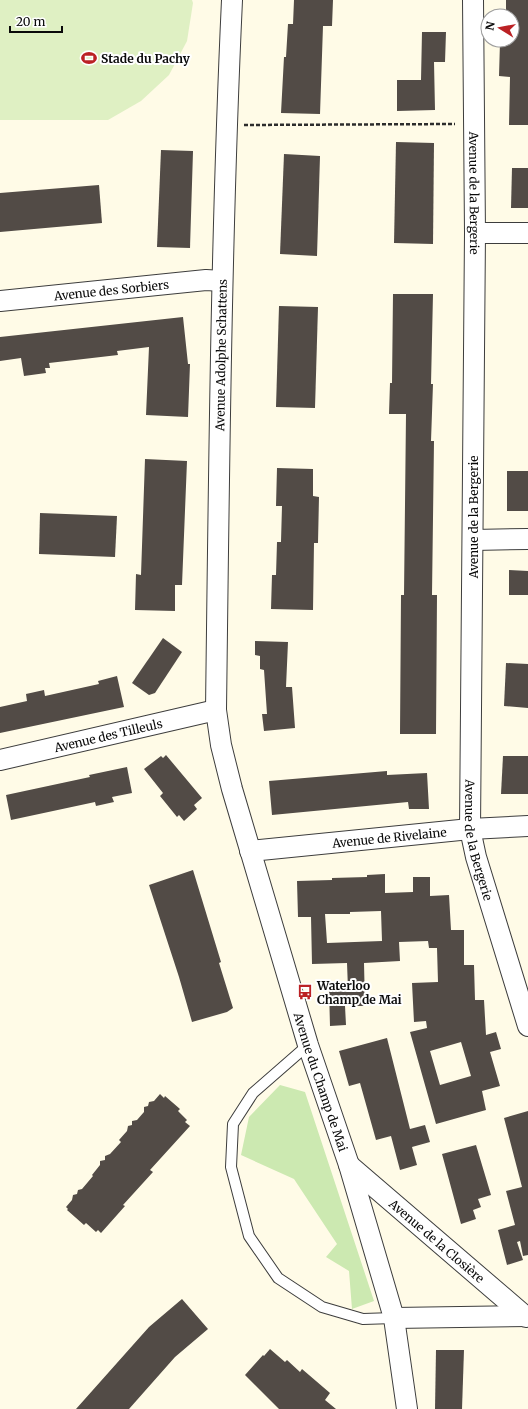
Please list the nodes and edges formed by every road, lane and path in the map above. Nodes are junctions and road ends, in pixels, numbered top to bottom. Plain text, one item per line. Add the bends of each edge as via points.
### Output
1 (232, 0) edge
2 (473, 0) edge
3 (474, 124) junction
4 (226, 125) junction
5 (475, 233) junction
6 (528, 233) edge
7 (222, 281) junction
8 (0, 301) edge
9 (473, 540) junction
10 (528, 540) edge
11 (216, 710) junction
12 (0, 760) edge
13 (528, 826) edge
14 (470, 829) junction
15 (250, 851) junction
16 (528, 1026) edge
17 (308, 1045) junction
18 (349, 1164) junction
19 (527, 1316) edge
20 (394, 1318) junction
21 (407, 1409) edge

1 - 4 street, Avenue Adolphe Schattens
2 - 3 street, Avenue de la Bergerie
3 - 4 path
3 - 5 street, Avenue de la Bergerie
4 - 7 street, Avenue Adolphe Schattens
5 - 6 street
5 - 9 street, Avenue de la Bergerie
7 - 8 street, Avenue des Sorbiers via 206,280
7 - 11 street, Avenue Adolphe Schattens
9 - 10 street
9 - 14 street, Avenue de la Bergerie
11 - 12 street, Avenue des Tilleuls
11 - 15 street, Avenue du Champ de Mai via 224,760
13 - 14 street, Avenue de Rivelaine
14 - 15 street, Avenue de Rivelaine
14 - 16 street, Avenue de la Bergerie via 478,864
15 - 17 street, Avenue du Champ de Mai
17 - 18 street, Avenue du Champ de Mai
17 - 20 lane via 253,1093 233,1124 231,1167 249,1236 278,1278 322,1307 363,1319
18 - 19 street, Avenue de la Closière
18 - 20 street, Avenue du Champ de Mai
19 - 20 street, Avenue de la Closière
20 - 21 street, Avenue du Champ de Mai

